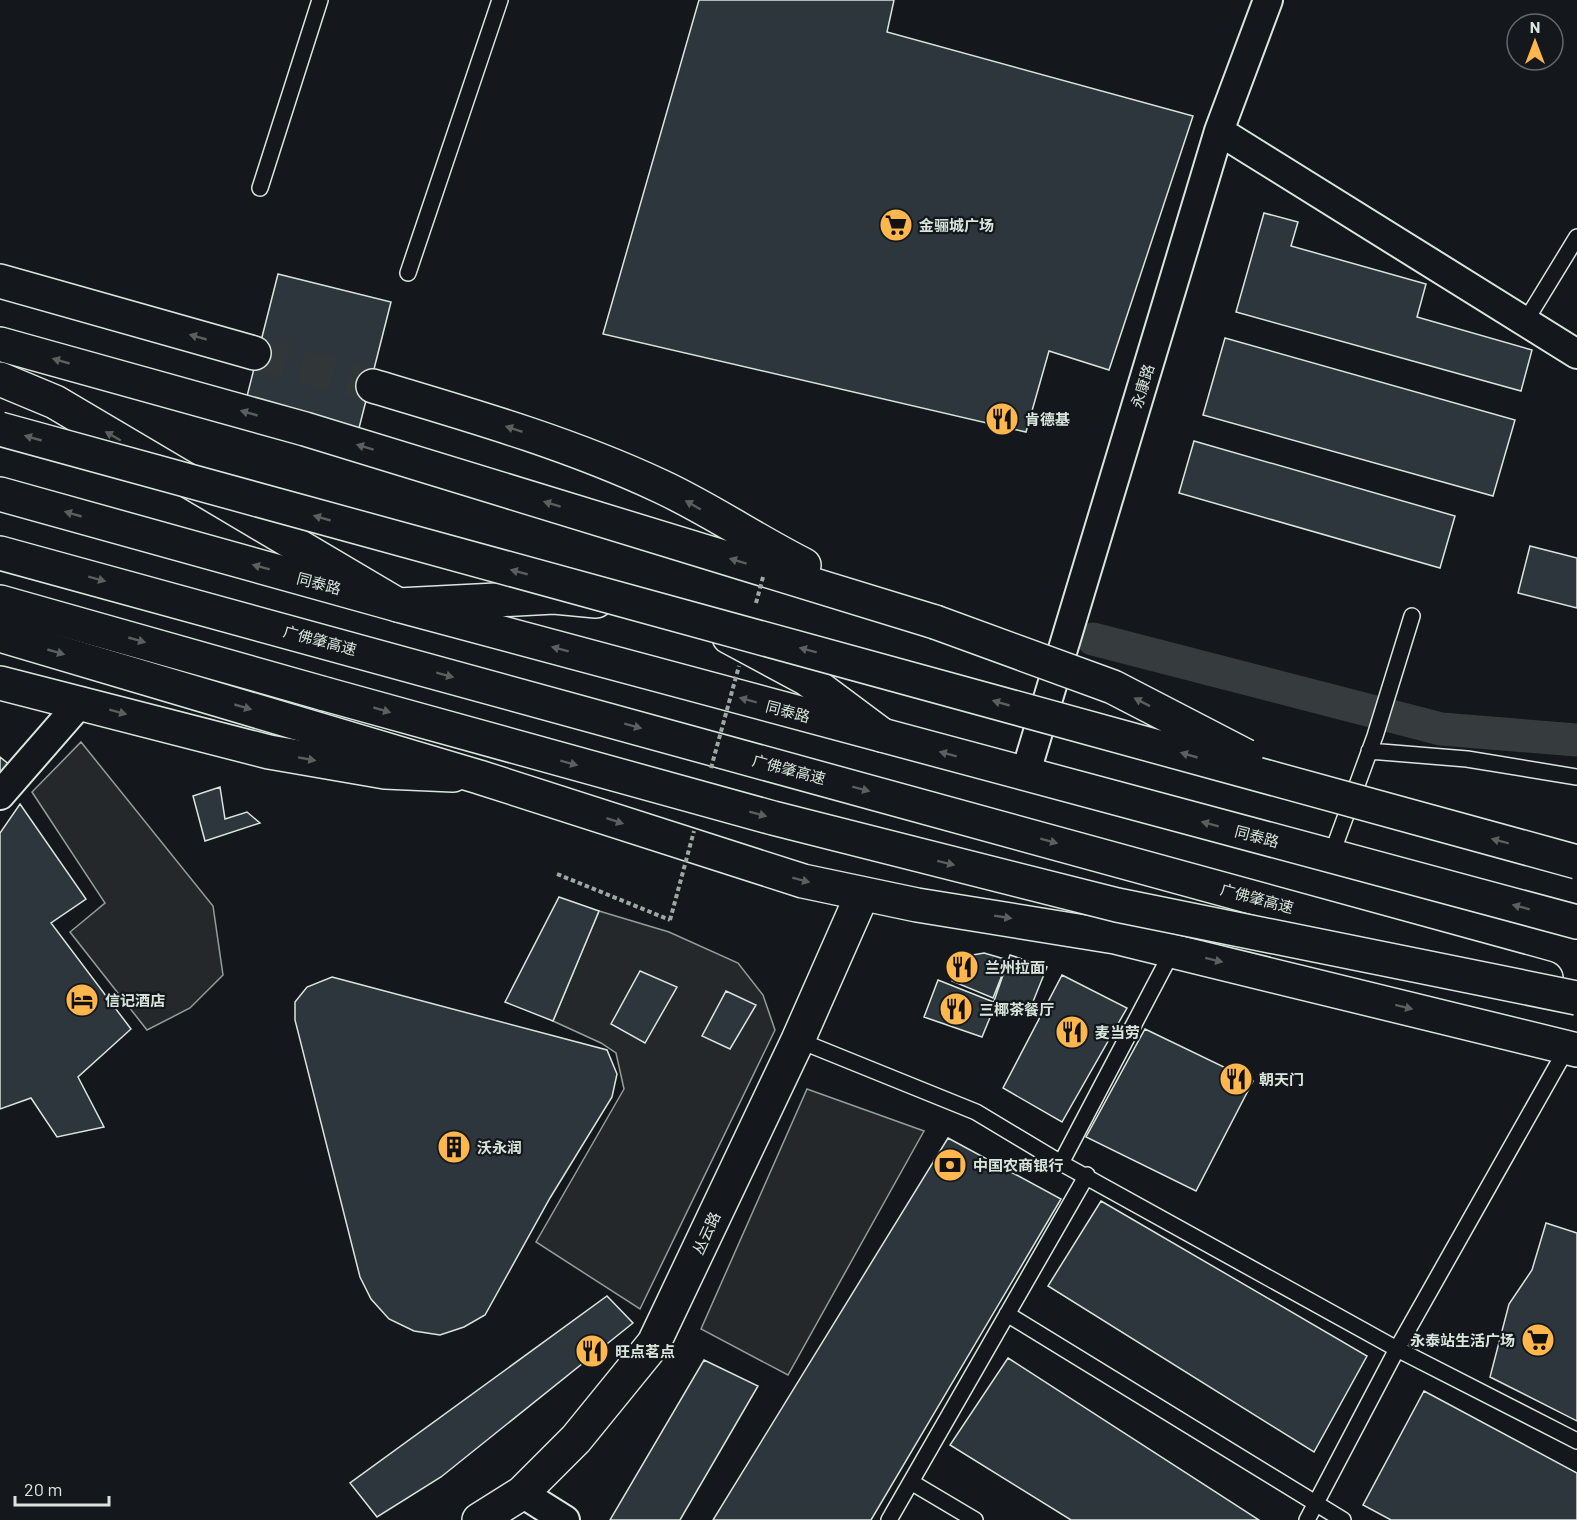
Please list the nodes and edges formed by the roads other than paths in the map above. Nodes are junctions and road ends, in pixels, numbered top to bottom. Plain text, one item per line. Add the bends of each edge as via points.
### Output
1 (320, 0) edge
2 (500, 0) edge
3 (1268, 0) edge
4 (1219, 131) junction
5 (260, 188) dead end
6 (1577, 237) edge
7 (408, 273) dead end
8 (0, 281) edge
9 (1525, 322) junction
10 (0, 344) edge
11 (254, 353) tunnel mouth
12 (1577, 354) edge
13 (0, 379) edge
14 (373, 386) tunnel mouth
15 (0, 429) edge
16 (0, 494) edge
17 (0, 553) edge
18 (0, 602) edge
19 (398, 605) junction
20 (1412, 616) dead end
21 (935, 622) junction
22 (0, 635) edge
23 (0, 683) edge
24 (81, 702) junction
25 (886, 738) junction
26 (1370, 751) junction
27 (1025, 775) junction
28 (479, 777) junction
29 (1577, 777) edge
30 (1306, 787) junction
31 (0, 795) edge
32 (1331, 856) junction
33 (1577, 862) edge
34 (862, 895) junction
35 (1577, 922) edge
36 (1173, 950) junction
37 (1577, 987) edge
38 (1577, 998) edge
39 (798, 1040) junction
40 (1572, 1049) edge
41 (1061, 1163) junction
42 (1087, 1175) junction
43 (1007, 1314) junction
44 (1397, 1349) junction
45 (1577, 1441) edge
46 (911, 1482) junction
47 (522, 1493) junction
48 (1316, 1504) junction
49 (479, 1520) edge
50 (565, 1520) edge
51 (889, 1520) edge
52 (975, 1520) edge
53 (1307, 1520) edge
54 (1343, 1520) edge

1 - 5 lane
2 - 7 lane
3 - 4 street, 永康路
4 - 9 street
4 - 27 street, 永康路
6 - 9 lane
11 -> 8 main road
9 - 12 street
21 -> 10 main road via 305,429
19 -> 13 main road via 55,402
21 -> 14 main road via 825,576 663,487 604,461
30 -> 15 main road, bridge
19 -> 16 main road, 同泰路
17 -> 37 main road, 广佛肇高速
18 -> 38 main road, bridge via 716,803 1029,884 1201,924
25 -> 19 main road, 同泰路
19 - 25 main road via 554,597 637,607 680,618 735,640 807,679
20 - 26 lane
30 -> 21 main road, bridge via 1113,687
22 -> 28 main road
23 - 24 main road
24 -> 28 main road via 269,752 385,772
24 - 31 street
27 -> 25 main road, 同泰路
26 - 29 lane via 1467,759
26 - 32 lane
32 -> 27 main road, 同泰路
28 -> 34 main road via 775,873
33 -> 30 main road, bridge
35 -> 32 main road, 同泰路
34 -> 36 main road via 1056,926
34 - 39 main road, 丛云路
36 -> 40 main road
36 - 41 lane
39 - 41 lane via 976,1112
39 - 47 main road, 丛云路 via 654,1343 576,1438
40 - 44 lane
41 - 42 lane
42 - 43 lane
42 - 44 lane
43 - 46 lane
43 - 48 lane
44 - 45 lane
44 - 48 lane
46 - 51 lane
46 - 52 lane
47 - 49 main road, 丛云路
47 - 50 street
48 - 53 lane
48 - 54 lane

